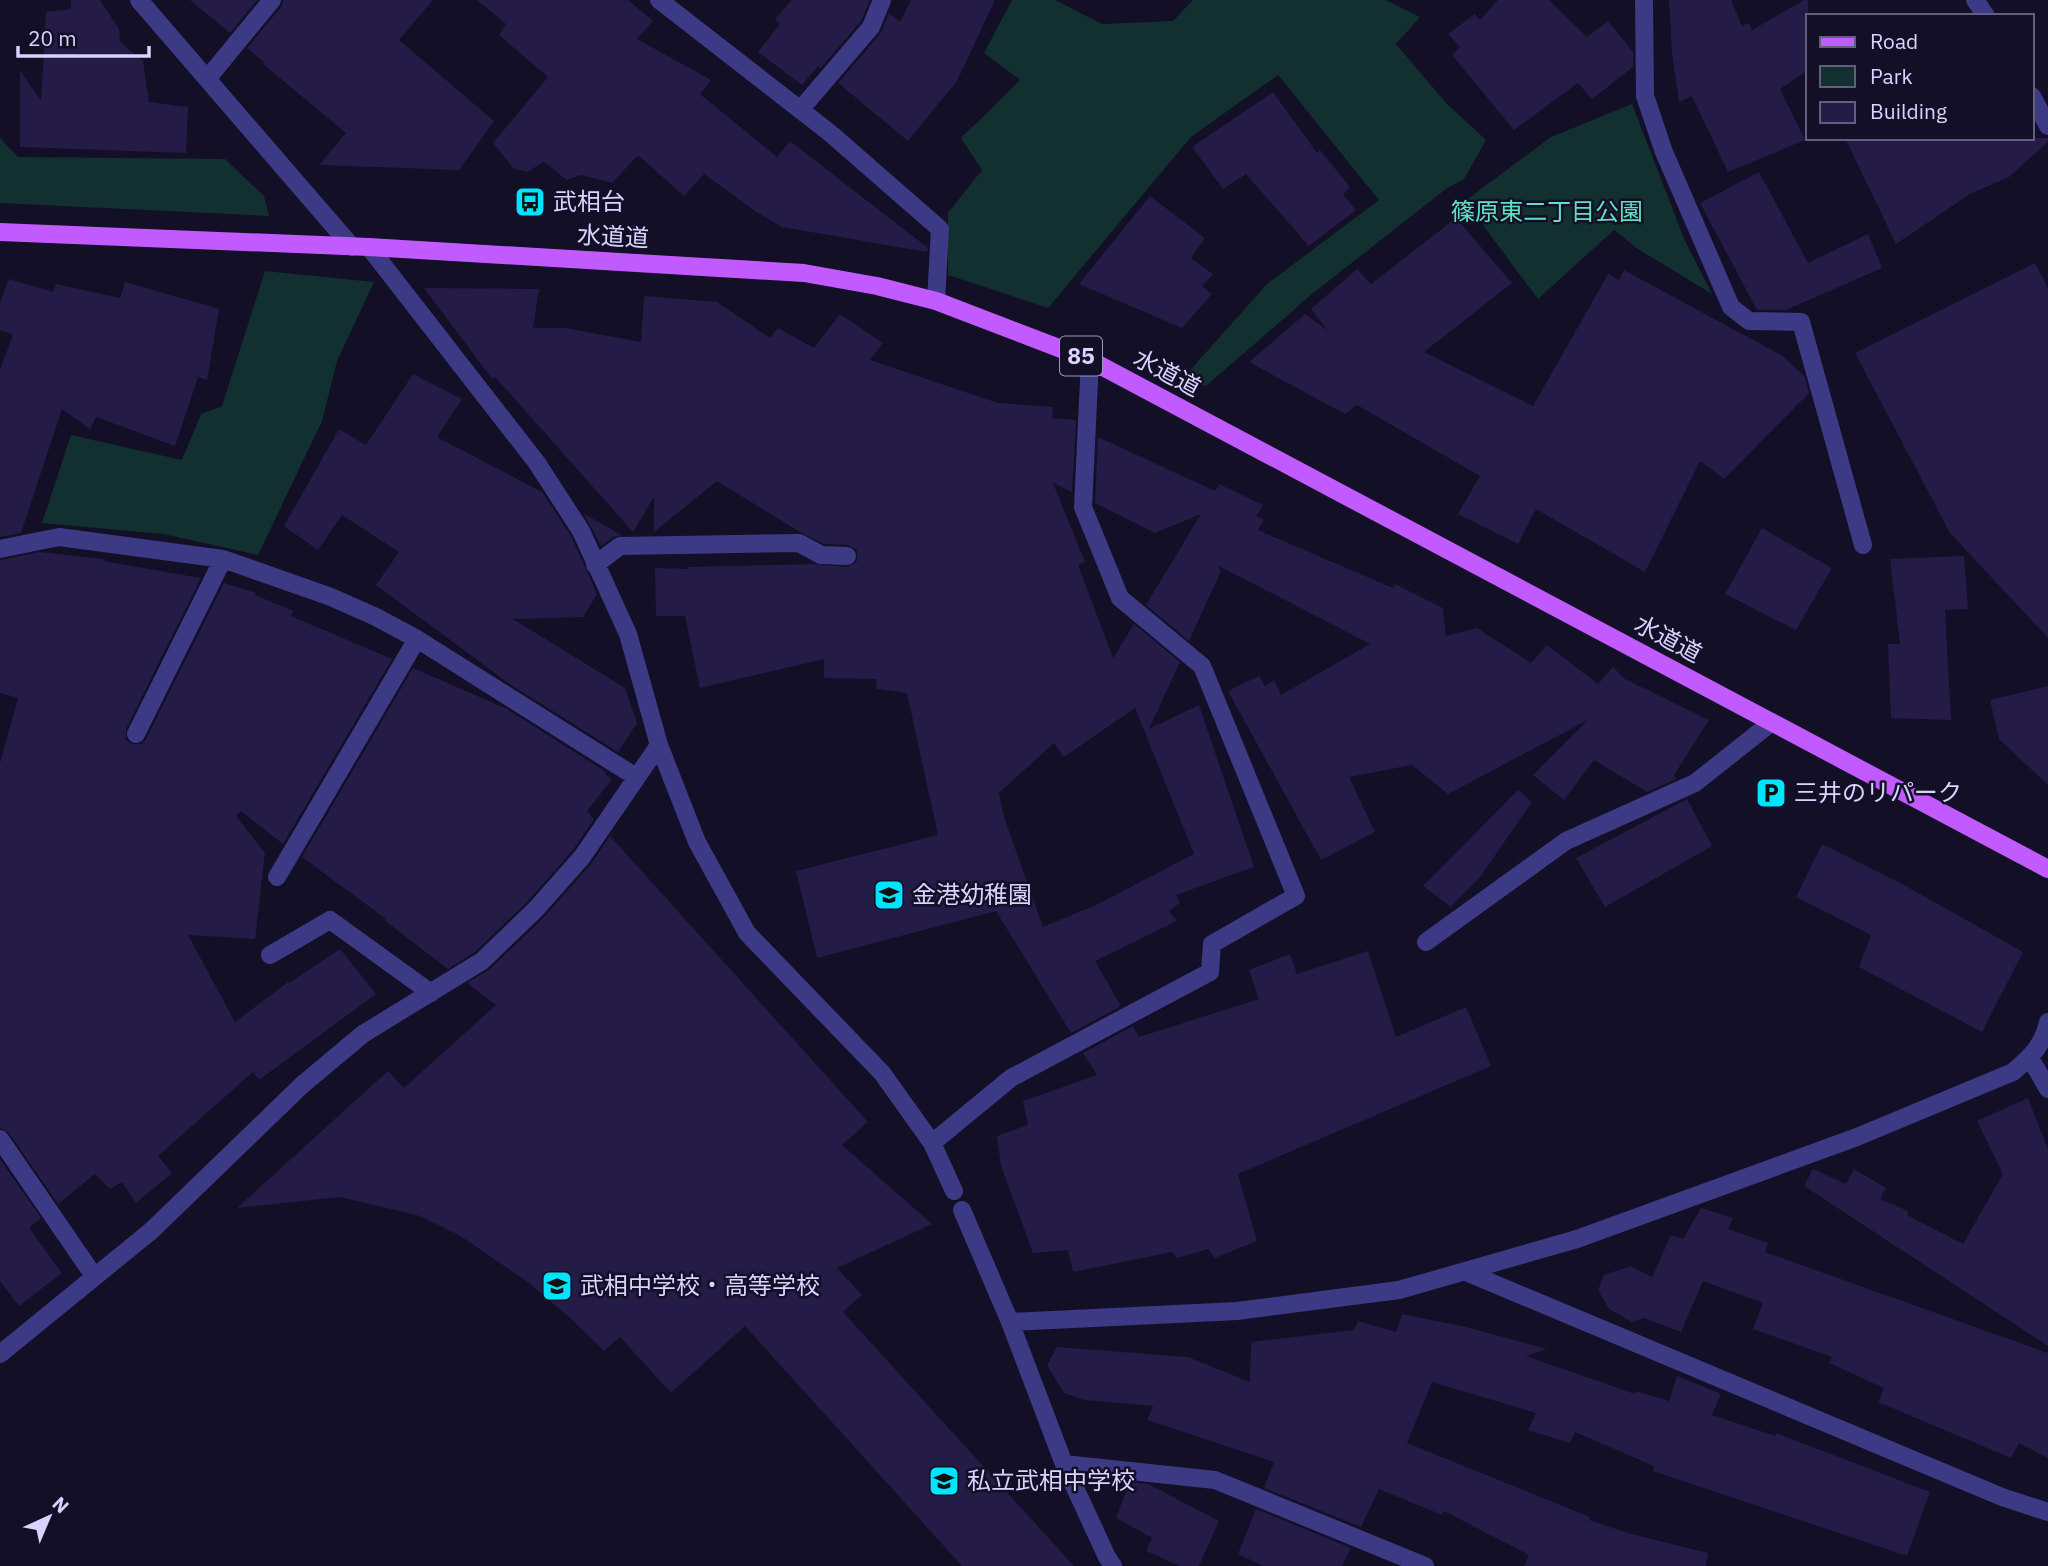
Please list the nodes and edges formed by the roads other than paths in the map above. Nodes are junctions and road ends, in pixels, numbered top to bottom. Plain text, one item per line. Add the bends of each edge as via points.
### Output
1 (139, 0) edge
2 (272, 0) edge
3 (659, 0) edge
4 (882, 0) edge
5 (1644, 0) edge
6 (207, 79) junction
7 (2034, 100) edge
8 (800, 110) junction
9 (2048, 126) edge
10 (0, 232) edge
11 (361, 247) junction
12 (936, 301) junction
13 (1090, 360) junction
14 (1863, 545) dead end
15 (0, 549) edge
16 (846, 556) dead end
17 (223, 559) junction
18 (595, 565) junction
19 (417, 639) junction
20 (1772, 722) junction
21 (136, 734) dead end
22 (659, 745) junction
23 (636, 777) junction
24 (2048, 869) edge
25 (277, 877) dead end
26 (1426, 942) dead end
27 (270, 955) dead end
28 (431, 993) junction
29 (2048, 1022) edge
30 (2029, 1058) junction
31 (2048, 1088) edge
32 (0, 1139) edge
33 (932, 1143) junction
34 (954, 1191) dead end
35 (962, 1210) dead end
36 (1466, 1272) junction
37 (94, 1276) junction
38 (1010, 1322) junction
39 (0, 1354) edge
40 (1064, 1464) junction
41 (2048, 1512) edge
42 (1113, 1566) edge
43 (1425, 1566) edge

1 - 6 street
2 - 6 street
3 - 8 street
4 - 8 street via 871,27
5 - 14 street via 1645,96 1664,152 1731,307 1749,321 1801,322
6 - 11 street
7 - 9 street
8 - 12 street via 940,229
10 - 11 main road, 水道道 / 85
11 - 12 main road, 水道道 / 85 via 804,272
11 - 18 street via 537,463 581,531
12 - 13 main road, 水道道 / 85
13 - 20 main road, 水道道 / 85
13 - 33 street via 1083,507 1120,598 1202,666 1296,896 1212,944 1210,972 1011,1079
15 - 17 street via 59,537
16 - 18 street via 821,555 799,542 620,547
17 - 19 street via 331,597
17 - 21 street
18 - 22 street via 628,634
19 - 23 street
19 - 25 street
20 - 24 main road, 水道道 / 85
20 - 26 street via 1695,783 1566,841
22 - 23 street
22 - 33 street via 697,842 747,933 882,1073
23 - 28 street via 582,857 536,909 482,961
27 - 28 street via 330,919
28 - 37 street via 363,1034 151,1231
29 - 30 street via 2043,1042
30 - 31 street
30 - 36 street via 2013,1072 1857,1137 1577,1240
32 - 37 street
33 - 34 street
35 - 38 street
36 - 38 street via 1399,1290 1237,1311
36 - 41 street
37 - 39 street
38 - 40 street
40 - 42 street
40 - 43 street via 1215,1480

